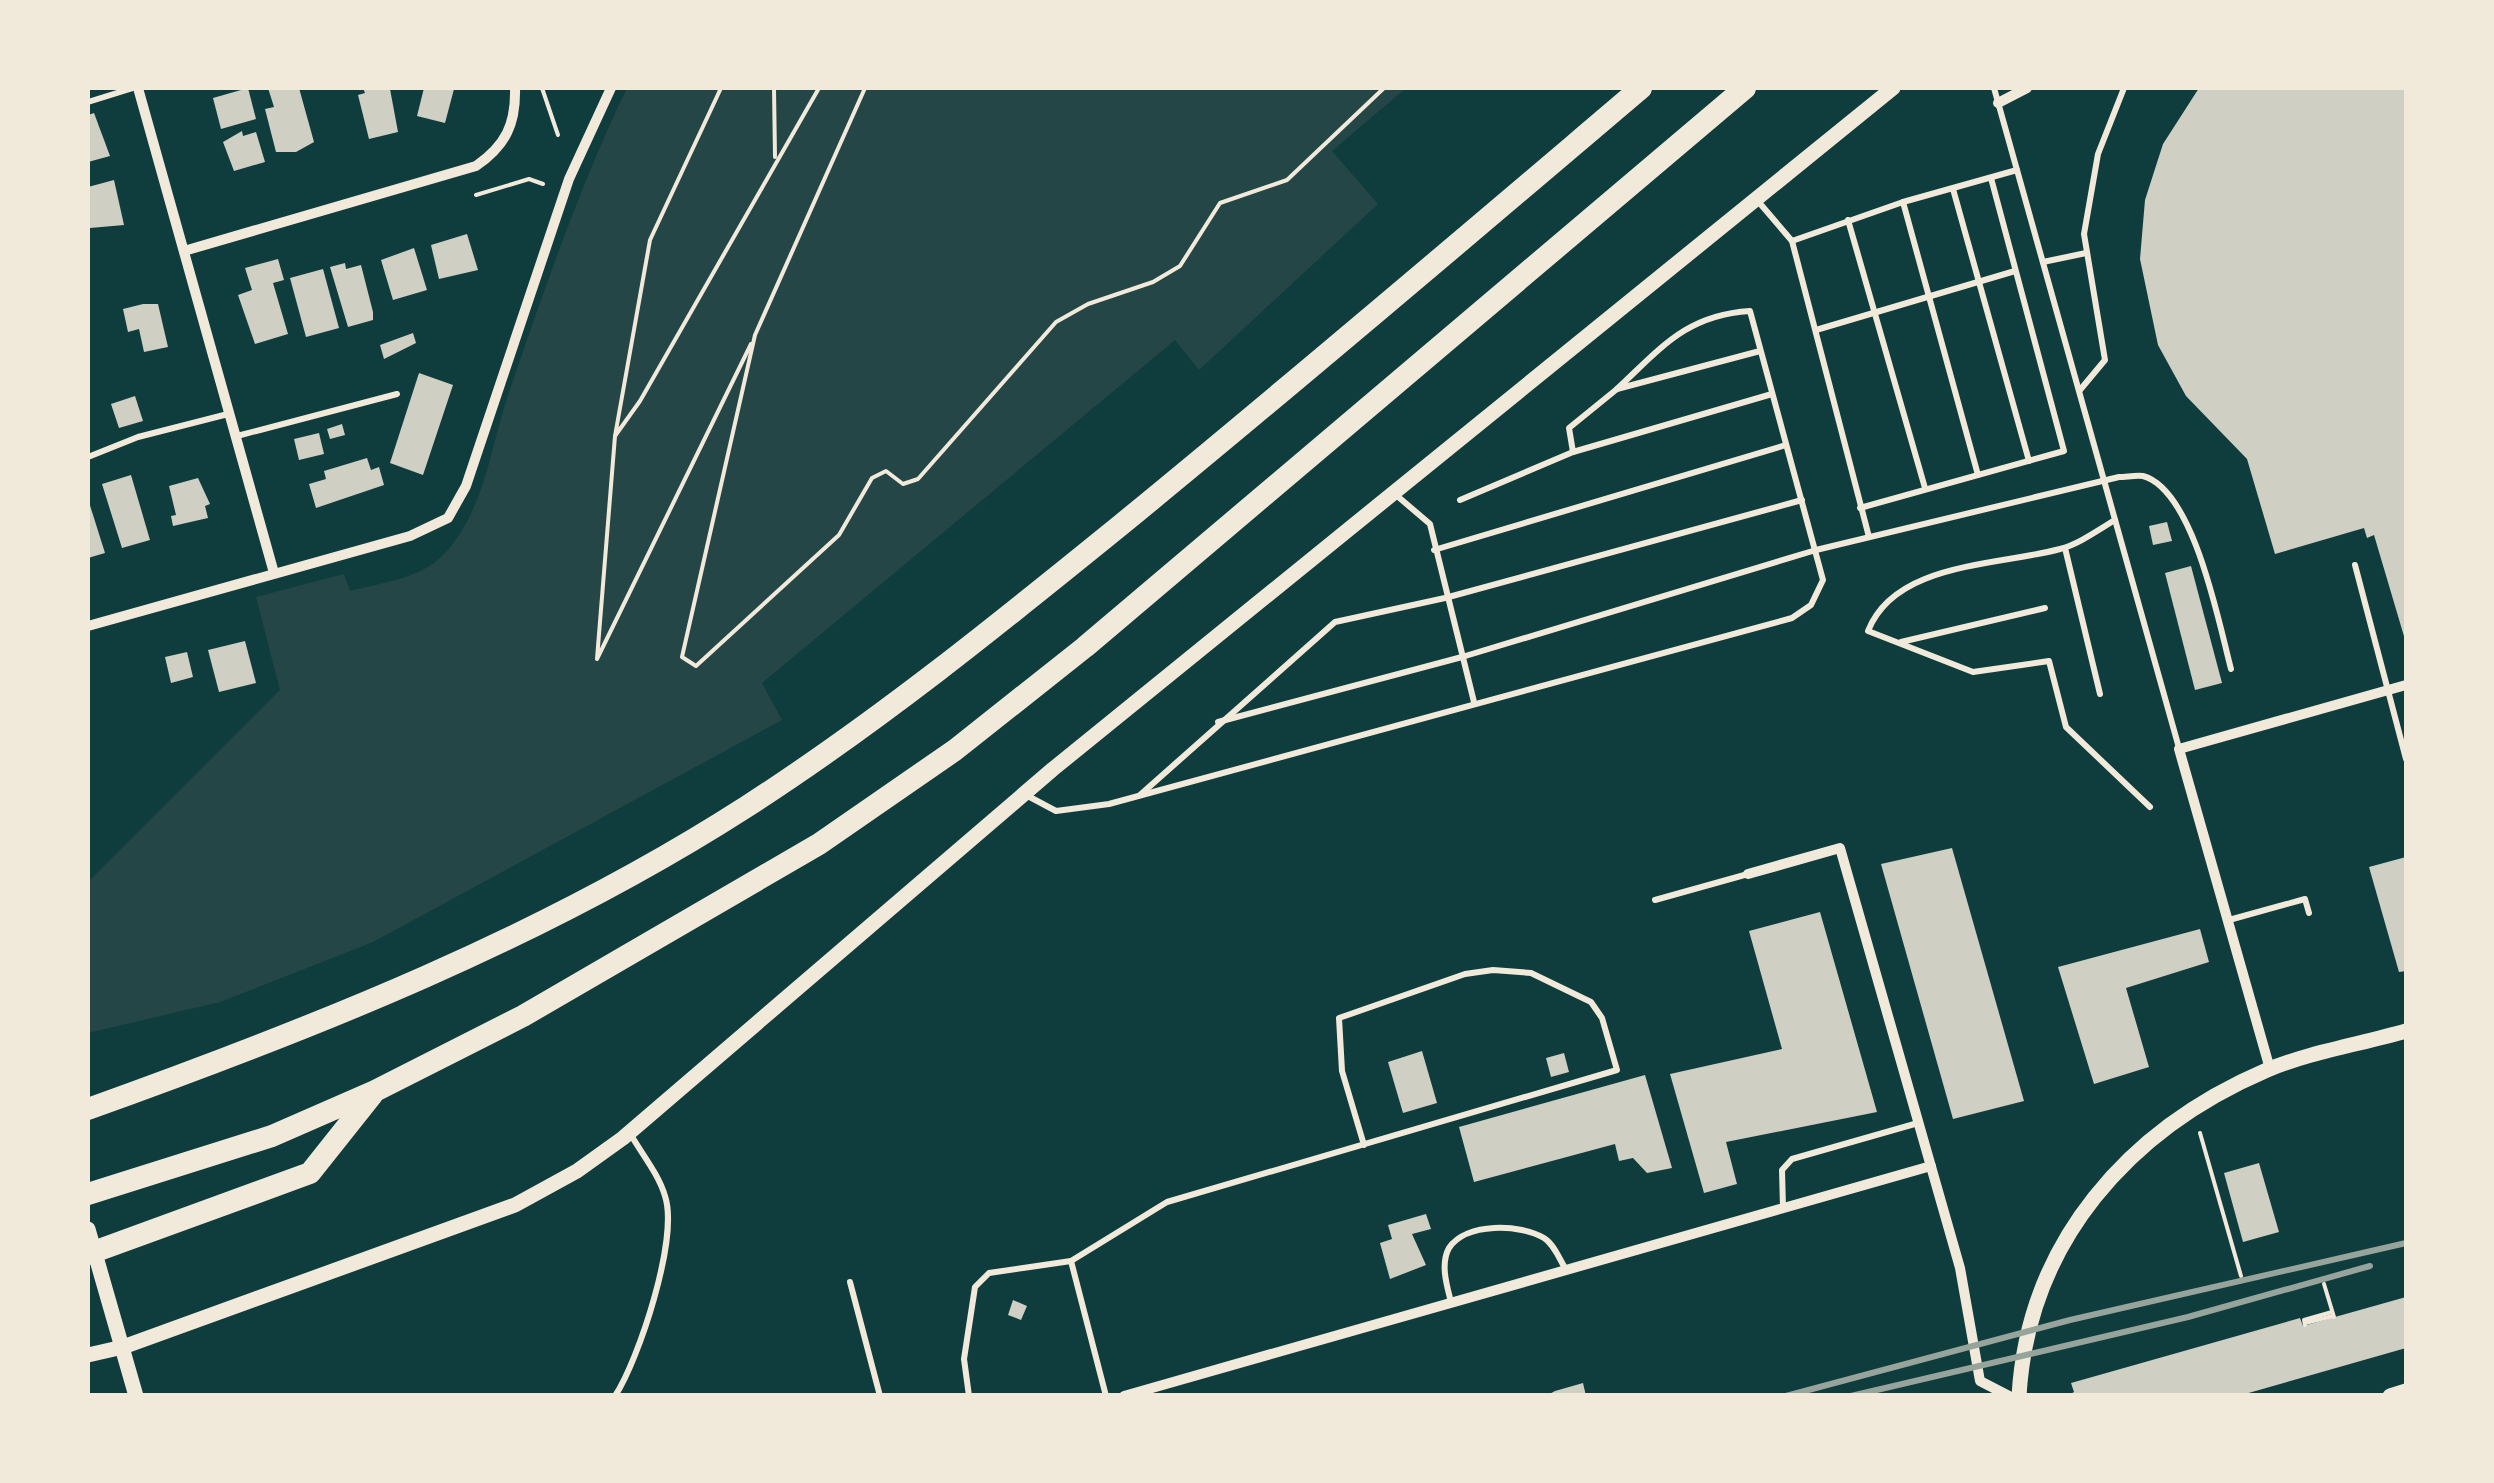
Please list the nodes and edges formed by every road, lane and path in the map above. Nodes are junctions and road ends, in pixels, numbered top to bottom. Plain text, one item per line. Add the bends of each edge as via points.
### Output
1 (135, 88) edge
2 (515, 88) edge
3 (542, 88) edge
4 (611, 88) edge
5 (722, 88) edge
6 (774, 88) edge
7 (819, 88) edge
8 (865, 88) edge
9 (1384, 88) edge
10 (1620, 88) edge
11 (1641, 88) edge
12 (1744, 88) edge
13 (1893, 88) edge
14 (1994, 88) edge
15 (2027, 88) edge
16 (2124, 88) edge
17 (88, 102) edge
18 (1998, 103) junction
19 (558, 135) dead end
20 (775, 162) junction
21 (2018, 170) junction
22 (1991, 178) junction
23 (543, 184) dead end
24 (1953, 188) junction
25 (476, 194) dead end
26 (1756, 200) junction
27 (1903, 202) junction
28 (1848, 220) junction
29 (1792, 241) junction
30 (184, 251) junction
31 (2086, 253) junction
32 (2043, 262) junction
33 (2015, 271) junction
34 (1980, 281) junction
35 (1928, 297) junction
36 (1877, 312) junction
37 (1816, 330) junction
38 (755, 335) junction
39 (1760, 351) junction
40 (1617, 389) junction
41 (2079, 391) junction
42 (397, 394) dead end
43 (1772, 394) junction
44 (1264, 408) junction
45 (229, 414) junction
46 (236, 436) junction
47 (615, 436) junction
48 (1786, 445) junction
49 (1573, 452) junction
50 (88, 457) edge
51 (2029, 461) junction
52 (1978, 474) junction
53 (2104, 480) junction
54 (1925, 488) junction
55 (1396, 494) junction
56 (1460, 500) dead end
57 (1802, 500) junction
58 (1860, 508) junction
59 (2115, 520) junction
60 (1869, 537) junction
61 (2066, 548) junction
62 (1434, 550) junction
63 (1816, 550) junction
64 (2355, 565) dead end
65 (274, 572) junction
66 (1445, 598) junction
67 (2045, 608) dead end
68 (88, 626) edge
69 (1900, 642) junction
70 (1462, 658) junction
71 (2231, 669) dead end
72 (2406, 685) edge
73 (2388, 690) junction
74 (2100, 694) dead end
75 (1474, 702) junction
76 (1218, 722) junction
77 (2179, 749) junction
78 (2406, 758) edge
79 (1024, 794) junction
80 (1139, 796) junction
81 (2150, 807) dead end
82 (1748, 874) joint
83 (1655, 900) dead end
84 (2309, 913) dead end
85 (2228, 920) junction
86 (2406, 1031) edge
87 (2270, 1068) junction
88 (375, 1091) junction
89 (88, 1109) edge
90 (1919, 1122) junction
91 (629, 1132) junction
92 (2200, 1133) dead end
93 (1364, 1145) junction
94 (1931, 1166) junction
95 (88, 1194) edge
96 (1783, 1208) junction
97 (88, 1229) edge
98 (88, 1254) edge
99 (1071, 1262) junction
100 (1566, 1270) junction
101 (2241, 1276) dead end
102 (850, 1282) dead end
103 (2324, 1284) dead end
104 (1450, 1302) junction
105 (2305, 1324) dead end
106 (123, 1347) junction
107 (88, 1355) edge
108 (2406, 1391) edge
109 (136, 1396) edge
110 (615, 1396) edge
111 (880, 1396) edge
112 (969, 1396) edge
113 (1106, 1396) edge
114 (1124, 1396) edge
115 (2008, 1396) edge
116 (2019, 1396) edge
117 (2390, 1396) edge

1 - 17 lane
1 - 30 street
2 - 30 street via 511,130 490,156 452,176
3 - 19 path
4 - 65 street via 569,179 479,454 448,518 410,536
5 - 47 path via 650,240
6 - 20 path
7 - 20 path
8 - 38 path
9 - 38 path via 1286,180 1220,203 1180,266 1088,304 1043,335 918,479 904,484 886,471 872,478 839,535 696,666 682,657
10 - 44 highway
11 - 44 highway
12 - 88 highway via 955,750 820,844 524,1016
13 - 26 street
14 - 18 lane
15 - 18 street
16 - 31 lane via 2098,154
18 - 21 lane
20 - 47 path
21 - 22 lane
21 - 32 lane
22 - 24 lane
22 - 33 lane
23 - 25 path via 529,179
24 - 27 lane
24 - 34 lane
26 - 29 lane
26 - 55 street
27 - 28 lane
27 - 35 lane
28 - 29 lane
28 - 36 lane
29 - 37 lane
30 - 45 street
31 - 32 lane
31 - 41 lane via 2105,360
32 - 41 lane
33 - 34 lane
33 - 51 lane via 2064,451
34 - 35 lane
34 - 51 lane
35 - 36 lane
35 - 52 lane
36 - 37 lane
36 - 54 lane
37 - 58 lane
38 - 47 path via 598,659
39 - 40 lane
39 - 40 lane via 1750,311 1724,313 1689,324
39 - 43 lane
40 - 49 lane via 1569,428
41 - 53 lane
42 - 46 lane
43 - 48 lane
43 - 49 lane
44 - 89 highway via 885,712 743,809 424,979
45 - 46 street
45 - 50 lane
46 - 65 street
48 - 57 lane
48 - 62 lane
49 - 56 lane
51 - 52 lane
52 - 54 lane
53 - 59 lane
53 - 60 lane
53 - 71 lane via 2143,476 2187,524
54 - 58 lane
55 - 62 lane via 1430,524
55 - 79 street
57 - 63 lane
57 - 66 lane
58 - 60 lane
59 - 61 lane
59 - 77 lane
60 - 63 lane
61 - 69 lane via 1920,580 1895,592 1878,606 1868,631
61 - 74 lane
62 - 66 lane
63 - 70 lane
63 - 75 lane via 1822,580 1811,605 1792,618
64 - 73 lane
65 - 68 street
66 - 70 lane
66 - 76 lane via 1334,622
67 - 69 lane
69 - 81 lane via 1973,672 2049,661 2066,727
70 - 75 lane
70 - 76 lane
72 - 73 street
73 - 77 street
73 - 78 lane
75 - 80 lane
76 - 80 lane
77 - 85 street
79 - 80 lane via 1056,811
79 - 91 street
82 - 83 lane
82 - 90 street via 1840,848
84 - 85 lane via 2305,899
85 - 87 street
86 - 87 street
87 - 116 street via 2185,1112 2144,1143 2084,1207 2047,1271 2030,1320
88 - 95 highway via 272,1136
88 - 98 highway via 310,1173
90 - 94 street
90 - 96 lane via 1792,1159 1782,1170
91 - 106 street via 577,1172 515,1205
91 - 110 lane via 665,1196 669,1229 640,1343
92 - 101 path
93 - 93 lane via 1616,1070 1602,1018 1592,1002 1531,973 1492,970 1338,1018 1342,1070
93 - 99 lane via 1154,1207
94 - 96 street
94 - 115 street via 1960,1268 1980,1381
96 - 100 street
97 - 106 street
99 - 112 lane via 988,1273 975,1287 964,1358
99 - 113 lane
100 - 104 street
100 - 104 lane via 1548,1239 1527,1230 1503,1227 1463,1236 1444,1264
102 - 111 lane
103 - 105 path via 2333,1315
104 - 114 street
106 - 107 street
106 - 109 street
108 - 117 street

